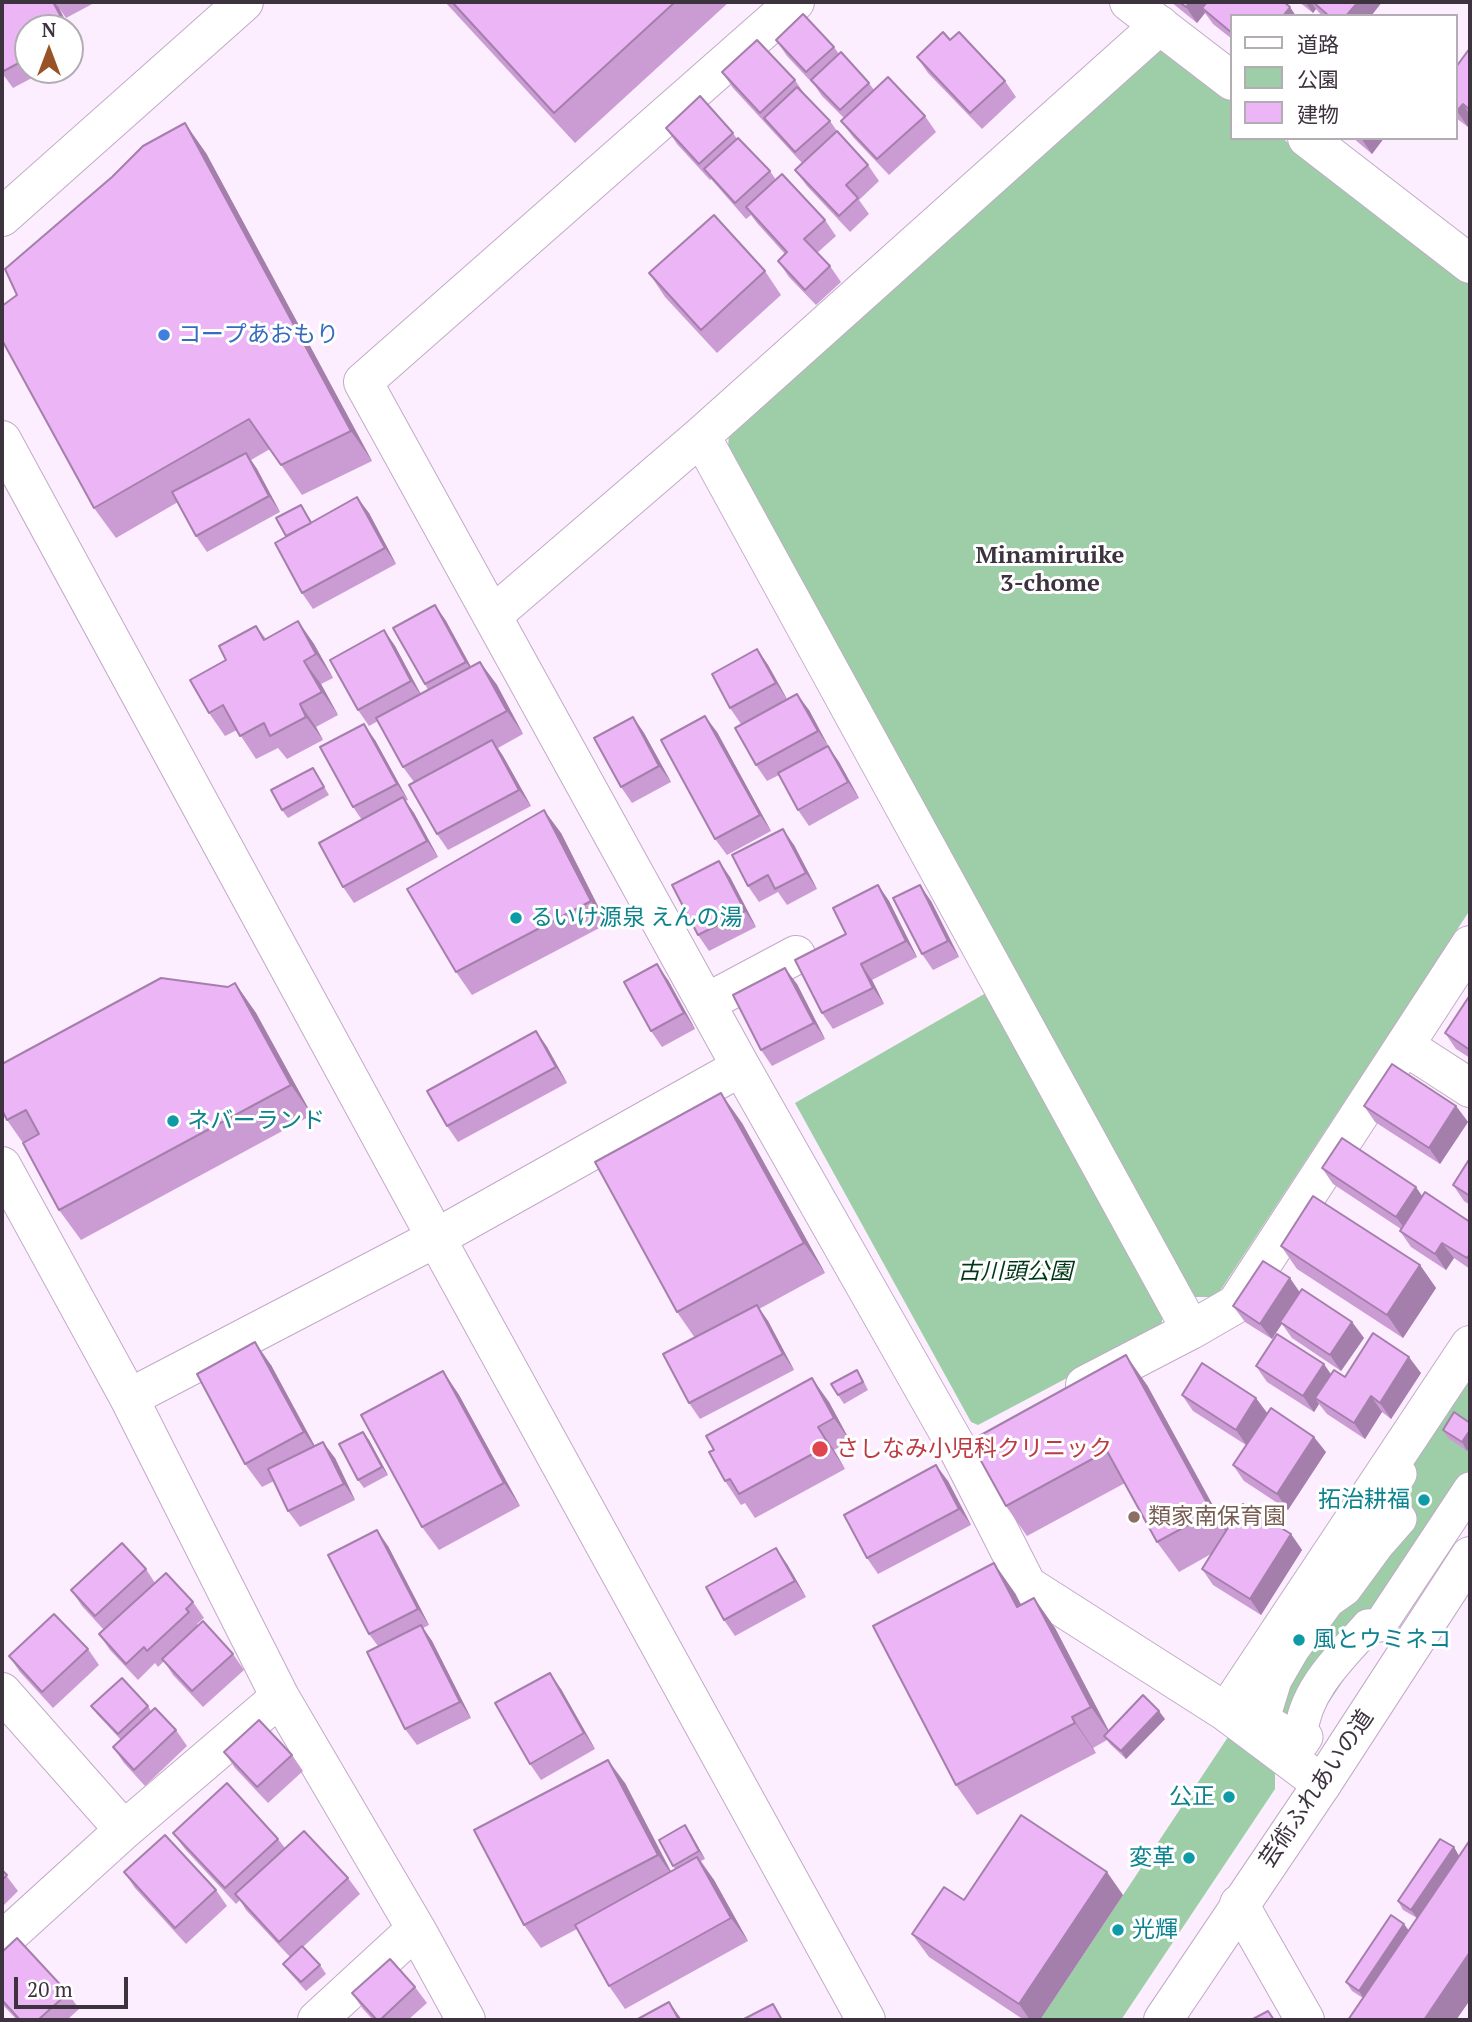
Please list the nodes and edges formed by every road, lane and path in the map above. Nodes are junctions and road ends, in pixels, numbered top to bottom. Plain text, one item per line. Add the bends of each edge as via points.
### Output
1 (244, 2) edge
2 (795, 2) edge
3 (1129, 2) edge
4 (1160, 25) junction
5 (1230, 79) edge
6 (1310, 140) edge
7 (2, 217) edge
8 (1469, 262) edge
9 (701, 436) junction
10 (2, 440) edge
11 (493, 615) junction
12 (1470, 945) edge
13 (796, 955) dead end
14 (706, 1003) junction
15 (1405, 1046) junction
16 (741, 1067) junction
17 (1470, 1088) edge
18 (2, 1166) edge
19 (436, 1238) junction
20 (1191, 1330) junction
21 (1470, 1345) edge
22 (1470, 1368) edge
23 (128, 1398) junction
24 (1057, 1400) edge
25 (1470, 1489) edge
26 (1464, 1581) edge
27 (2, 1692) edge
28 (280, 1697) junction
29 (1226, 1712) junction
30 (1322, 1784) junction
31 (124, 1830) junction
32 (1239, 1905) junction
33 (416, 1929) junction
34 (2, 1941) edge
35 (1170, 2017) edge
36 (317, 2020) edge
37 (466, 2020) edge
38 (866, 2020) edge
39 (1305, 2020) edge

1 - 7 street
2 - 11 street via 363,382
3 - 4 street
4 - 5 street
4 - 9 street
6 - 8 street
9 - 11 street
9 - 20 street
10 - 19 street
11 - 14 street
12 - 15 street
13 - 14 street
14 - 16 street
15 - 17 street
15 - 20 street via 1236,1304
16 - 19 street
16 - 29 street via 971,1445 1027,1585
18 - 23 street
19 - 23 street
19 - 38 street
20 - 24 street
21 - 29 street
22 - 25 street via 1378,1507 1400,1519 1293,1649 1275,1680 1263,1719 1302,1742 1306,1738 1301,1734 1305,1715 1318,1684 1368,1626 1380,1625
23 - 28 street
26 - 30 street, 芸術ふれあいの道
27 - 31 street
28 - 31 street
28 - 33 street
29 - 30 street
30 - 32 street, 芸術ふれあいの道
31 - 34 street
32 - 35 street, 芸術ふれあいの道
32 - 39 street
33 - 36 street
33 - 37 street

